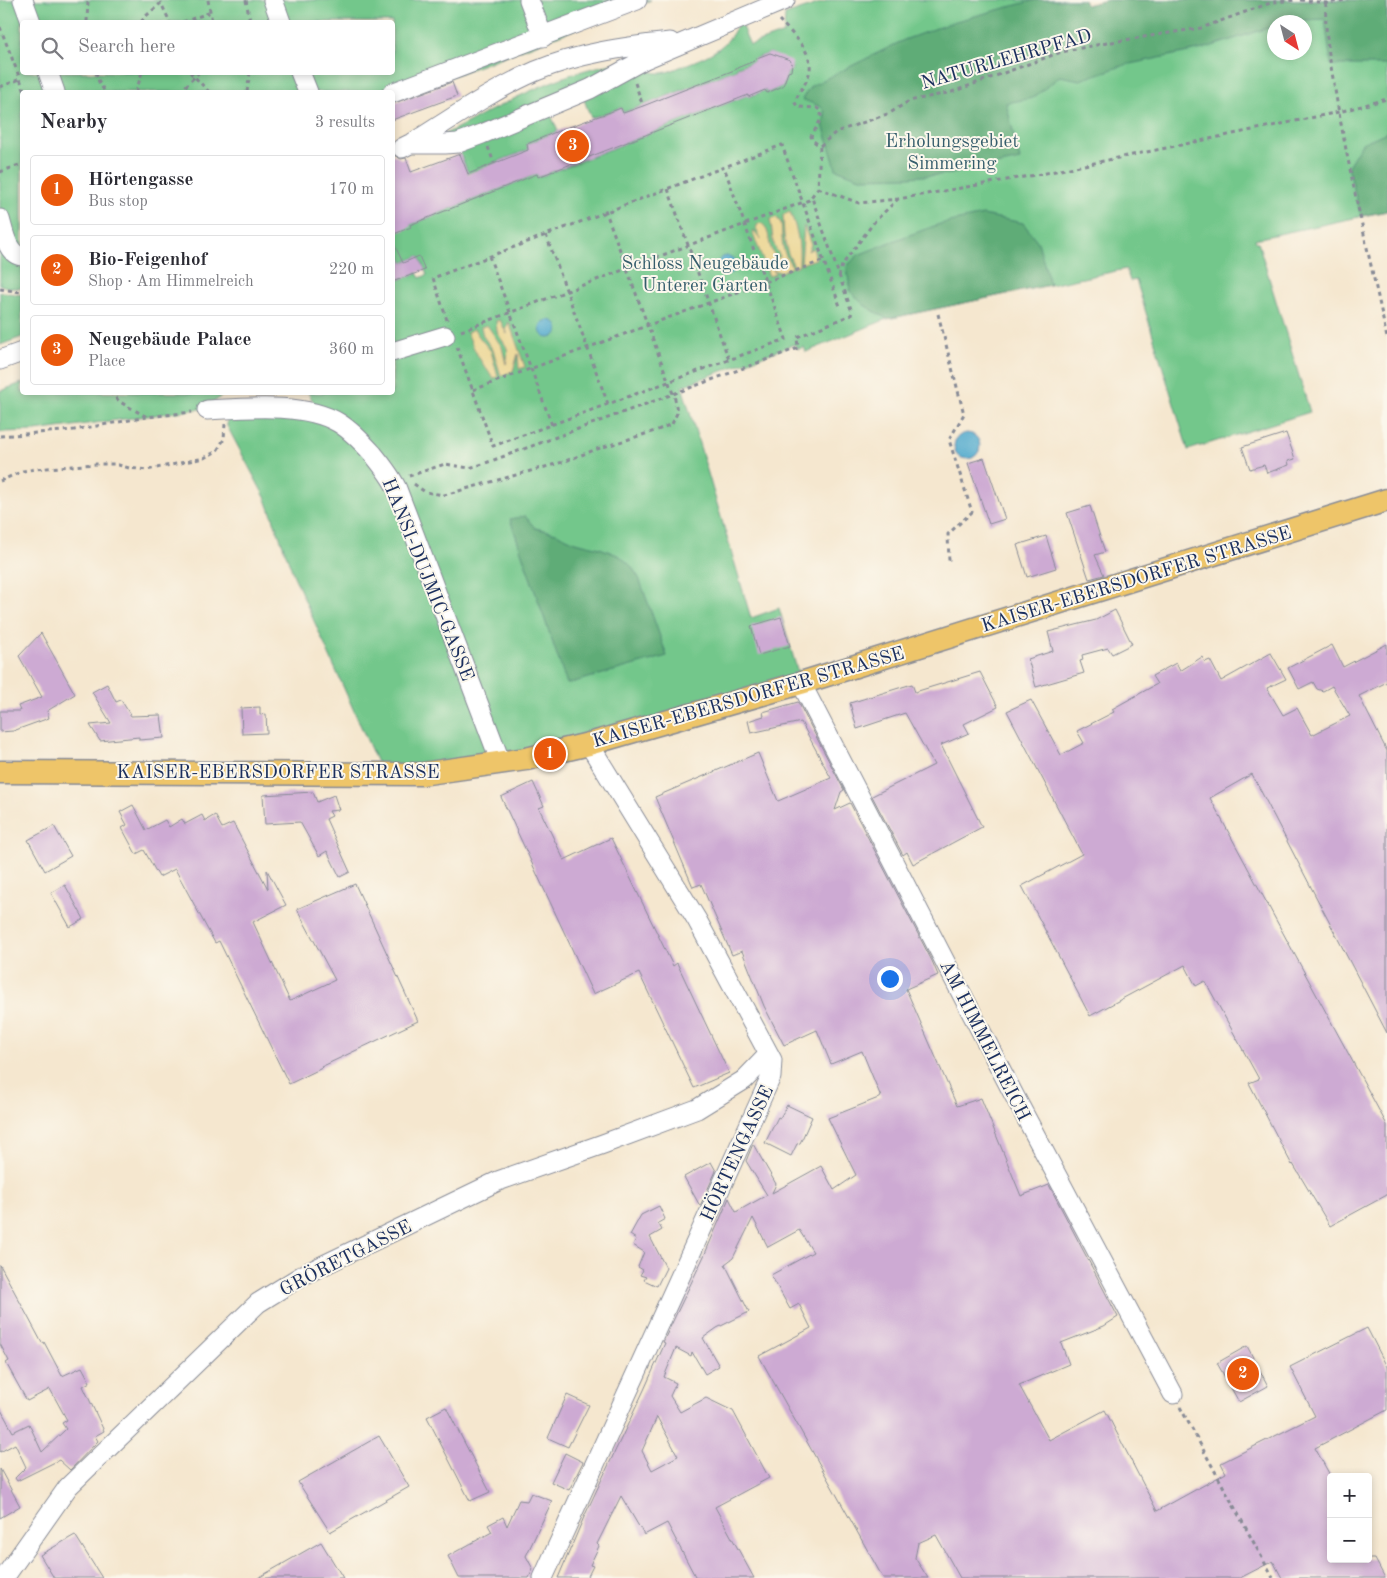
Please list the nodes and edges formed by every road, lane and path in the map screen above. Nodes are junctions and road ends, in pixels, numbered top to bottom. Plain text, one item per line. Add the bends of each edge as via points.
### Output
1 (23, 0) edge
2 (88, 0) edge
3 (208, 0) edge
4 (246, 0) edge
5 (273, 0) edge
6 (529, 0) edge
7 (637, 0) edge
8 (785, 0) edge
9 (1298, 0) edge
10 (1348, 0) edge
11 (162, 2) edge
12 (1326, 3) junction
13 (767, 7) junction
14 (211, 12) junction
15 (30, 20) edge
16 (87, 20) edge
17 (143, 20) edge
18 (169, 20) edge
19 (189, 20) edge
20 (212, 20) edge
21 (250, 20) edge
22 (280, 20) edge
23 (0, 27) edge
24 (543, 37) junction
25 (686, 41) junction
26 (49, 75) edge
27 (97, 75) edge
28 (141, 75) edge
29 (250, 75) edge
30 (301, 75) edge
31 (195, 77) joint
32 (20, 79) junction
33 (0, 86) edge
34 (636, 88) dead end
35 (24, 90) edge
36 (54, 90) edge
37 (104, 90) edge
38 (137, 90) edge
39 (182, 90) edge
40 (207, 90) edge
41 (247, 90) edge
42 (307, 90) edge
43 (395, 92) edge
44 (1387, 99) edge
45 (643, 106) dead end
46 (1339, 112) junction
47 (488, 146) dead end
48 (820, 146) junction
49 (494, 163) dead end
50 (20, 165) edge
51 (724, 167) junction
52 (0, 172) edge
53 (818, 188) junction
54 (668, 189) junction
55 (811, 199) junction
56 (898, 199) junction
57 (802, 203) junction
58 (604, 207) dead end
59 (606, 212) junction
60 (0, 219) edge
61 (745, 224) junction
62 (546, 235) junction
63 (688, 246) junction
64 (20, 256) edge
65 (489, 256) junction
66 (822, 260) junction
67 (627, 268) junction
68 (839, 278) junction
69 (765, 282) junction
70 (0, 289) edge
71 (20, 292) edge
72 (566, 292) junction
73 (709, 302) junction
74 (841, 310) dead end
75 (510, 312) junction
76 (938, 314) dead end
77 (648, 325) junction
78 (449, 335) junction
79 (1387, 338) edge
80 (587, 348) junction
81 (395, 351) edge
82 (20, 353) edge
83 (0, 360) edge
84 (729, 360) junction
85 (531, 369) junction
86 (668, 382) junction
87 (473, 390) junction
88 (673, 393) junction
89 (113, 395) edge
90 (284, 400) edge
91 (608, 404) junction
92 (216, 410) junction
93 (147, 417) junction
94 (552, 425) junction
95 (0, 436) edge
96 (0, 480) edge
97 (1387, 500) edge
98 (949, 561) dead end
99 (801, 683) junction
100 (589, 744) junction
101 (501, 763) junction
102 (0, 772) edge
103 (769, 1054) junction
104 (1174, 1394) joint
105 (4, 1578) edge
106 (543, 1578) edge
107 (1273, 1578) edge

1 - 15 street
2 - 16 path
3 - 14 path
4 - 21 path
5 - 22 street
6 - 24 street
7 - 24 street
8 - 13 street
9 - 12 path, NATURLEHRPFAD
9 - 48 path, NATURLEHRPFAD via 1273,2 1201,28 1061,52 952,92 909,101 890,113 836,132
10 - 12 path, NATURLEHRPFAD
11 - 17 path
11 - 18 path
12 - 46 path via 1325,19
13 - 25 street
13 - 48 path via 811,60 809,77 795,103 798,107 817,108 821,112 819,124 811,136
14 - 19 path
14 - 20 path
23 - 32 path
24 - 43 street
25 - 25 street via 590,89 474,137 458,143 406,146 535,71 622,47
26 - 36 street
27 - 37 path
28 - 38 path
29 - 41 path
30 - 42 street
31 - 39 path
31 - 40 path
32 - 33 path
32 - 35 path
34 - 45 path
44 - 46 path
46 - 56 path via 1042,174
46 - 79 path
47 - 49 path
48 - 53 path
50 - 52 path
51 - 54 path
51 - 57 path via 782,145
51 - 61 path
53 - 55 path
53 - 56 path via 859,203
54 - 59 path
54 - 63 path
55 - 57 path
55 - 68 path
56 - 68 path via 875,220 842,265
57 - 61 path
57 - 66 path
58 - 59 path
59 - 62 path
59 - 67 path
60 - 64 street via 10,250
61 - 63 path
61 - 69 path
62 - 65 path
62 - 72 path
63 - 67 path
63 - 73 path
65 - 75 path
65 - 78 path via 433,278
66 - 69 path
66 - 74 path
67 - 72 path
67 - 77 path
68 - 88 path via 851,315 797,337 798,348
69 - 73 path
69 - 84 path via 786,339
70 - 71 path
72 - 75 path
72 - 80 path
73 - 77 path
73 - 84 path
75 - 78 path
75 - 85 path
76 - 98 path via 964,414 949,440 972,512 948,534
77 - 80 path
77 - 86 path
78 - 81 street
78 - 87 path
80 - 85 path
80 - 91 path
82 - 83 street
84 - 86 path
85 - 87 path
85 - 94 path
86 - 88 path
86 - 91 path
87 - 94 path via 493,446
88 - 88 path via 677,412 672,424 563,462 444,495 425,492 406,477 445,464 476,466
89 - 93 path
90 - 92 street, HANSI-DUJMIC-GASSE
90 - 101 street, HANSI-DUJMIC-GASSE via 300,410 339,423 367,447 394,482
91 - 94 path
92 - 93 path
92 - 96 path via 224,439 217,451 204,458 147,470 115,464 35,469
93 - 95 path via 74,430
97 - 99 main road, KAISER-EBERSDORFER STRASSE
99 - 100 main road, KAISER-EBERSDORFER STRASSE
99 - 104 street, AM HIMMELREICH
100 - 101 main road, KAISER-EBERSDORFER STRASSE
100 - 103 street, HÖRTENGASSE via 697,920
101 - 102 main road, KAISER-EBERSDORFER STRASSE via 421,774
103 - 105 street, GRÖRETGASSE via 744,1080 697,1109 498,1182 303,1275 258,1303 68,1487
103 - 106 street, HÖRTENGASSE via 771,1077
104 - 107 path

